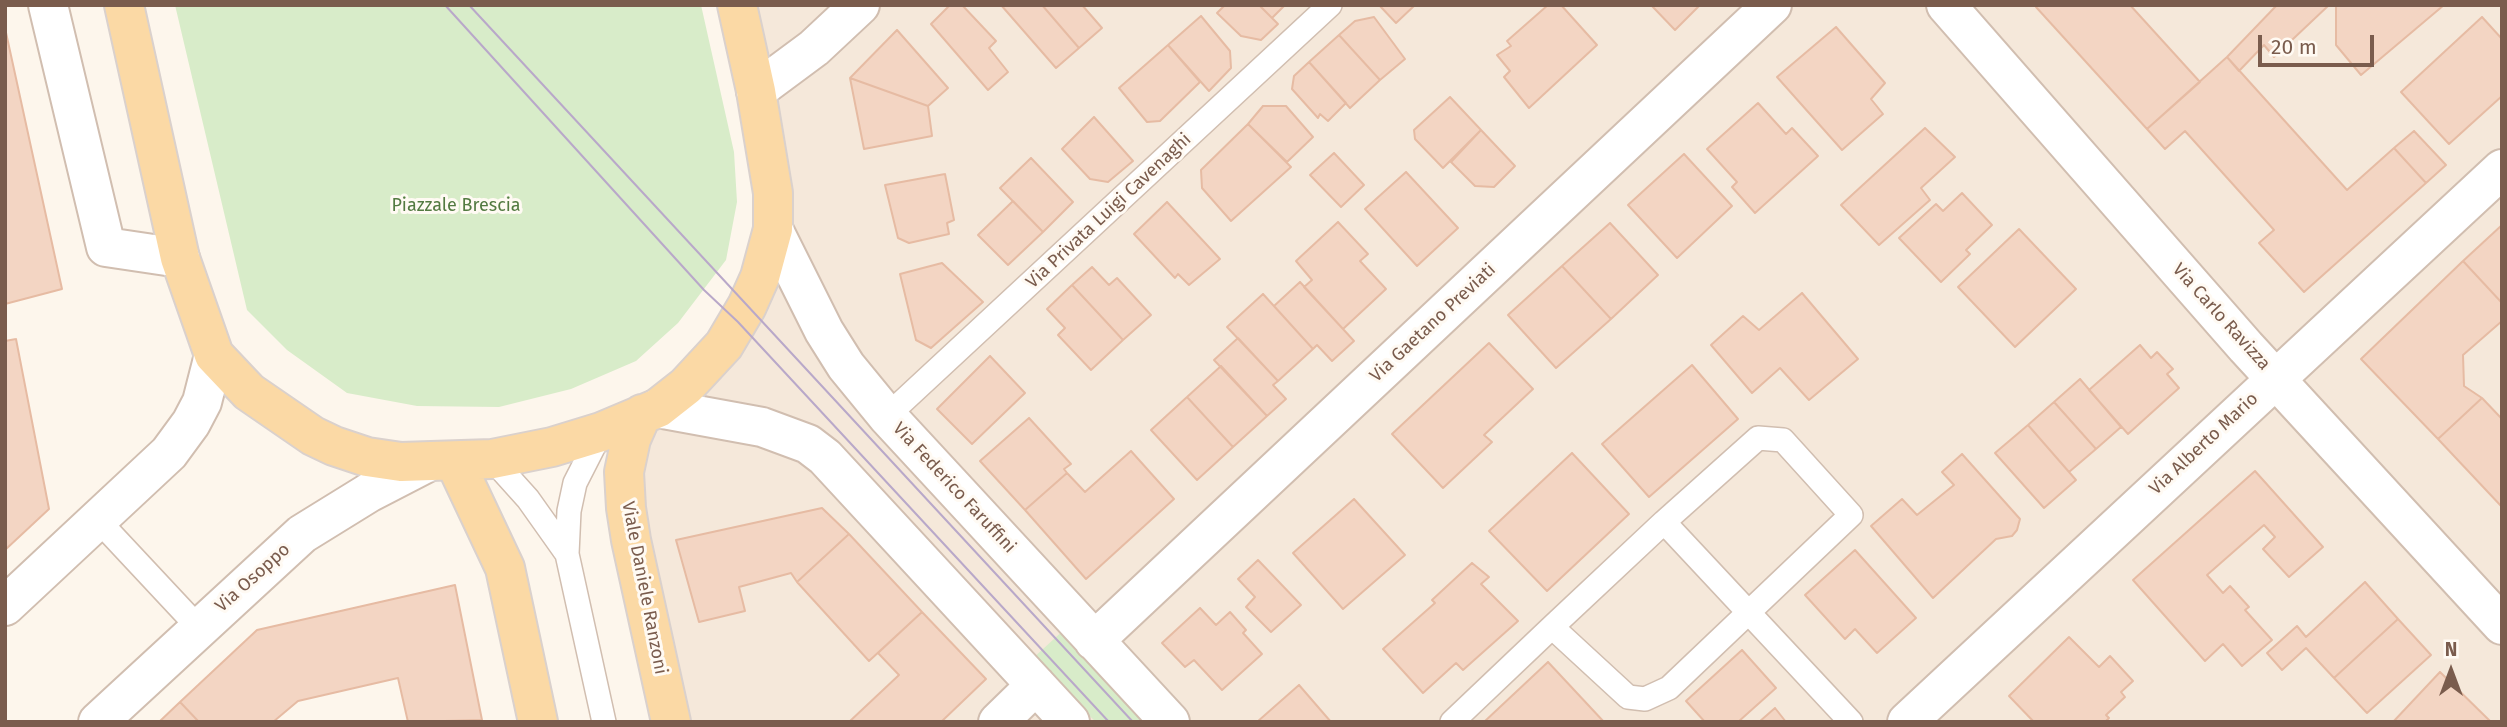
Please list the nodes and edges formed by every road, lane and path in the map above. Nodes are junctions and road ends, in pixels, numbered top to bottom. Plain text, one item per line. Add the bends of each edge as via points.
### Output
1 (48, 5) edge
2 (124, 5) edge
3 (737, 5) edge
4 (860, 5) edge
5 (1330, 5) edge
6 (1772, 5) edge
7 (1946, 5) edge
8 (755, 91) junction
9 (2502, 169) edge
10 (774, 229) junction
11 (180, 258) junction
12 (214, 355) junction
13 (2275, 377) junction
14 (650, 411) junction
15 (887, 416) junction
16 (601, 432) junction
17 (458, 461) junction
18 (98, 520) junction
19 (1664, 522) junction
20 (567, 554) junction
21 (5, 606) edge
22 (1748, 611) junction
23 (2502, 625) edge
24 (1552, 627) junction
25 (199, 628) junction
26 (1094, 640) junction
27 (1036, 685) junction
28 (98, 722) edge
29 (538, 722) edge
30 (604, 722) edge
31 (671, 722) edge
32 (998, 722) edge
33 (1070, 722) edge
34 (1170, 722) edge
35 (1451, 722) edge
36 (1851, 722) edge
37 (1908, 722) edge

1 - 11 street via 106,247
2 - 11 main road
3 - 8 main road
4 - 8 street via 814,48
5 - 15 lane, Via Privata Luigi Cavenaghi
6 - 26 street, Via Gaetano Previati
7 - 13 street, Via Carlo Ravizza
8 - 10 main road via 773,193
9 - 13 street, Via Alberto Mario
10 - 14 main road via 760,277 724,345 686,386
10 - 15 street, Via Federico Faruffini via 824,331
11 - 12 main road
12 - 17 main road via 248,392 334,446 401,462
12 - 18 street via 202,402 179,442
13 - 23 street, Via Carlo Ravizza
13 - 37 street, Via Alberto Mario
14 - 16 main road
14 - 27 street via 762,427 808,444
14 - 31 main road, Viale Daniele Ranzoni via 631,439 624,472 626,508
15 - 26 street, Via Federico Faruffini
16 - 17 main road via 552,447
16 - 20 lane via 575,483
17 - 20 lane via 528,499
17 - 25 street, Via Osoppo via 370,492 302,534
17 - 29 main road via 505,568
18 - 21 street
18 - 25 lane
19 - 22 lane
19 - 22 lane via 1758,438 1783,440 1851,515
19 - 24 lane
20 - 30 lane
22 - 24 lane via 1669,688 1646,699 1628,697
22 - 36 lane
24 - 35 lane
25 - 28 street, Via Osoppo
26 - 34 street, Via Federico Faruffini
27 - 32 street
27 - 33 street

